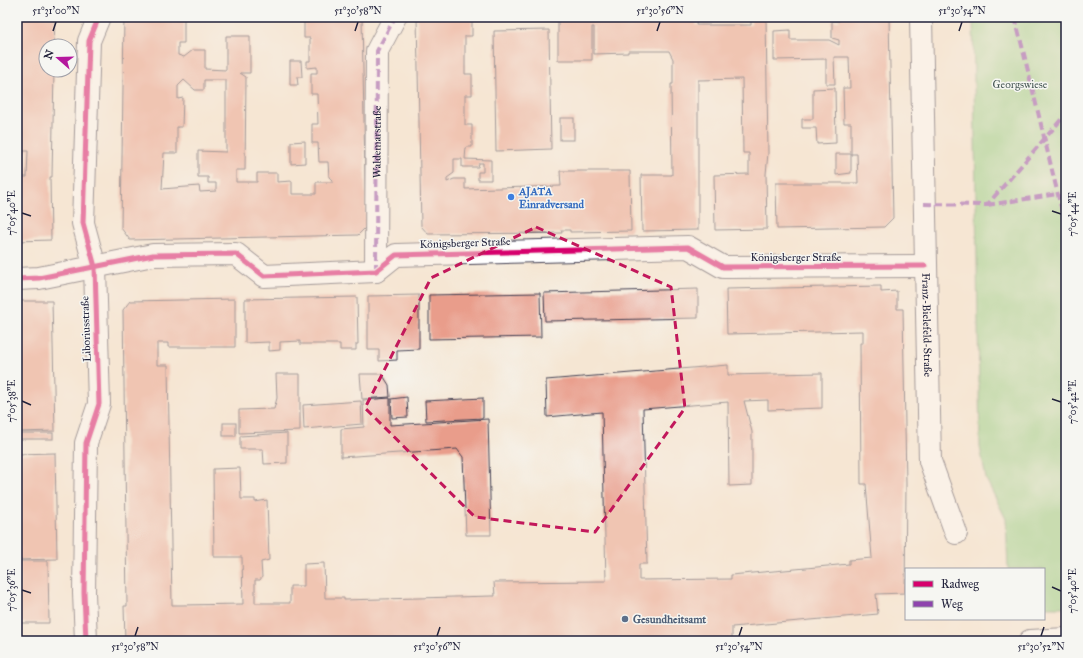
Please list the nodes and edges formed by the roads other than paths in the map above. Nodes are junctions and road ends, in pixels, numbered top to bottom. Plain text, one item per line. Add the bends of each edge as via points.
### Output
1 (99, 17) edge
2 (395, 17) edge
3 (920, 17) edge
4 (924, 266) junction
5 (95, 267) junction
6 (376, 271) junction
7 (17, 279) edge
8 (956, 533) dead end
9 (1066, 639) edge
10 (86, 641) edge
11 (1030, 641) edge

1 - 5 street, Liboriusstraße via 89,41 83,223
2 - 6 street, Waldemarstraße via 377,51
3 - 4 street, Franz-Bielefeld-Straße
4 - 6 street, Königsberger Straße via 723,267 688,247 396,255
4 - 8 street, Franz-Bielefeld-Straße via 930,461
5 - 6 street via 153,255 236,254 264,276
5 - 7 street via 39,278
5 - 10 street, Liboriusstraße via 98,404 86,444
9 - 11 street

